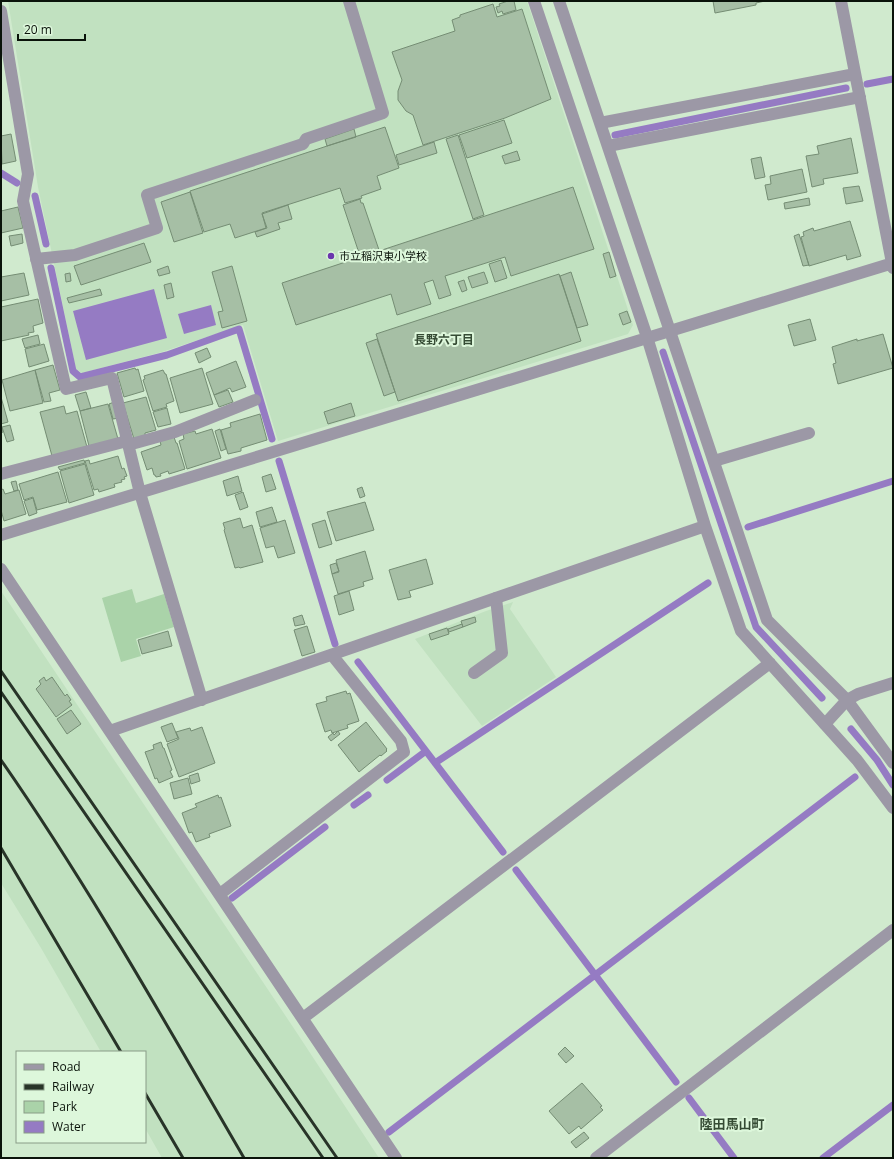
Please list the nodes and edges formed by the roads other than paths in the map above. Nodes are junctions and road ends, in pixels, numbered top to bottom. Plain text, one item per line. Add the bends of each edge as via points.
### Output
1 (348, 1) edge
2 (534, 1) edge
3 (559, 1) edge
4 (842, 1) edge
5 (1, 11) edge
6 (855, 74) junction
7 (860, 97) junction
8 (600, 123) junction
9 (608, 146) junction
10 (36, 259) junction
11 (892, 265) edge
12 (670, 330) junction
13 (647, 337) junction
14 (255, 400) dead end
15 (810, 433) dead end
16 (128, 443) junction
17 (714, 461) junction
18 (1, 474) edge
19 (140, 493) junction
20 (705, 526) junction
21 (1, 535) edge
22 (1, 569) edge
23 (496, 598) junction
24 (332, 655) junction
25 (770, 663) junction
26 (474, 673) dead end
27 (893, 683) edge
28 (202, 700) junction
29 (847, 700) junction
30 (825, 724) junction
31 (110, 731) junction
32 (893, 763) edge
33 (893, 808) edge
34 (220, 894) junction
35 (893, 930) edge
36 (303, 1018) junction
37 (396, 1158) edge
38 (596, 1158) edge

1 - 10 street via 383,113 306,138 303,144 147,195 157,228 75,256
2 - 13 street
3 - 8 street
4 - 6 street
5 - 10 street via 28,174 23,201
6 - 7 street
6 - 8 street
7 - 9 street
7 - 11 street
8 - 9 street
9 - 12 street
10 - 16 street via 66,390 112,378
11 - 12 street
12 - 13 street
12 - 17 street
13 - 19 street
13 - 20 street
14 - 16 street via 175,432
15 - 17 street
16 - 18 street
16 - 19 street
17 - 29 street via 767,620
19 - 21 street
19 - 28 street
20 - 23 street
20 - 25 street via 741,631
22 - 31 street
23 - 24 street
23 - 26 street via 502,653
24 - 28 street
24 - 34 street via 401,741 404,752
25 - 30 street
25 - 36 street
27 - 29 street
28 - 31 street
29 - 30 street
29 - 32 street
30 - 33 street via 857,760
31 - 34 street
34 - 36 street
35 - 38 street
36 - 37 street

